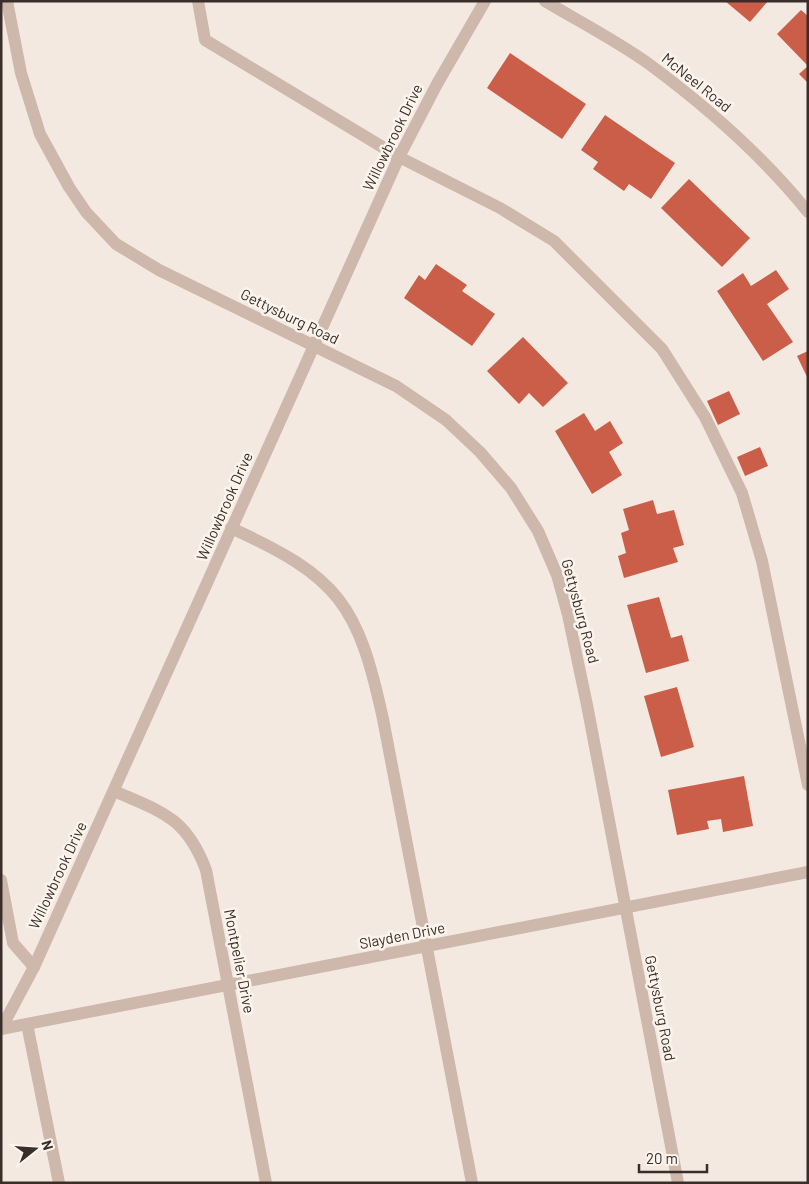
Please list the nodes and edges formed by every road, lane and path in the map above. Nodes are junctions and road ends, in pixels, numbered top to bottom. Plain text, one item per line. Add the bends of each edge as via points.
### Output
1 (7, 1) edge
2 (198, 1) edge
3 (485, 1) edge
4 (545, 1) edge
5 (399, 156) junction
6 (808, 212) edge
7 (313, 346) junction
8 (231, 528) junction
9 (808, 785) edge
10 (114, 791) junction
11 (808, 872) edge
12 (1, 880) edge
13 (626, 908) junction
14 (426, 947) junction
15 (34, 967) junction
16 (228, 986) junction
17 (27, 1024) junction
18 (1, 1029) edge
19 (59, 1183) edge
20 (266, 1183) edge
21 (472, 1183) edge
22 (678, 1183) edge

1 - 7 street, Gettysburg Road via 32,114 69,188 86,212 116,244 159,270
2 - 5 street via 205,40
3 - 5 street, Willowbrook Drive
4 - 6 street, McNeel Road via 648,64 738,138
5 - 7 street, Willowbrook Drive
5 - 9 street via 500,208 554,241 662,349 705,417 742,493 762,561
7 - 8 street, Willowbrook Drive
7 - 13 street, Gettysburg Road via 396,386 446,420 480,452 510,488 538,531 557,575 568,615
8 - 10 street, Willowbrook Drive
8 - 14 street via 274,548 310,570 336,593 355,623 372,670
10 - 15 street, Willowbrook Drive
10 - 16 street, Montpelier Drive via 175,820 199,851 206,870
11 - 13 street, Slayden Drive
12 - 15 street via 13,943
13 - 14 street, Slayden Drive
13 - 22 street, Gettysburg Road
14 - 16 street, Slayden Drive
14 - 21 street
15 - 18 street, Willowbrook Drive
16 - 17 street, Slayden Drive
16 - 20 street, Montpelier Drive
17 - 18 street, Slayden Drive
17 - 19 street

